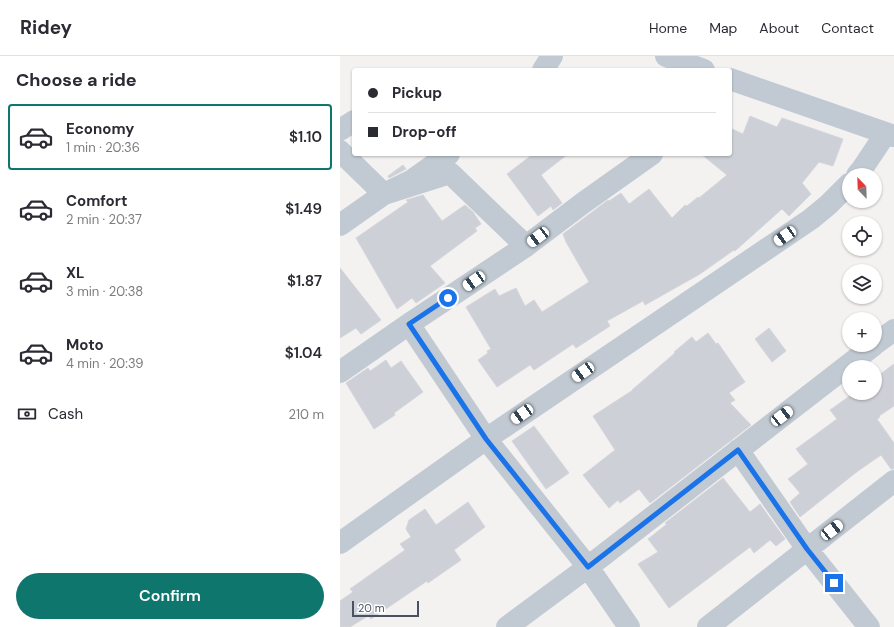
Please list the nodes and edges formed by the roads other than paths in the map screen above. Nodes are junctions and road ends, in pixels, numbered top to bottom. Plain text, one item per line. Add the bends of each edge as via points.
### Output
1 (552, 56) edge
2 (666, 56) edge
3 (544, 68) edge
4 (699, 68) edge
5 (739, 83) edge
6 (732, 95) edge
7 (352, 122) edge
8 (340, 130) edge
9 (890, 135) edge
10 (340, 151) edge
11 (446, 156) edge
12 (649, 156) edge
13 (863, 168) edge
14 (842, 191) edge
15 (384, 194) junction
16 (340, 224) edge
17 (526, 246) junction
18 (409, 324) junction
19 (894, 330) edge
20 (882, 338) edge
21 (864, 352) edge
22 (340, 372) edge
23 (486, 439) junction
24 (738, 450) junction
25 (894, 481) edge
26 (340, 543) edge
27 (807, 549) junction
28 (588, 567) junction
29 (507, 627) edge
30 (629, 627) edge
31 (708, 627) edge
32 (869, 627) edge

1 - 3 street
2 - 4 street
5 - 6 street
5 - 9 street
7 - 8 street
9 - 13 street
10 - 15 street
11 - 15 street via 411,181
12 - 17 street
14 - 23 street via 811,219
15 - 16 street
15 - 17 street via 450,173
17 - 18 street
18 - 22 street
18 - 23 street
19 - 20 street
21 - 24 street
23 - 26 street
23 - 28 street
24 - 27 street
24 - 28 street
25 - 27 street
27 - 31 street
27 - 32 street
28 - 29 street
28 - 30 street

